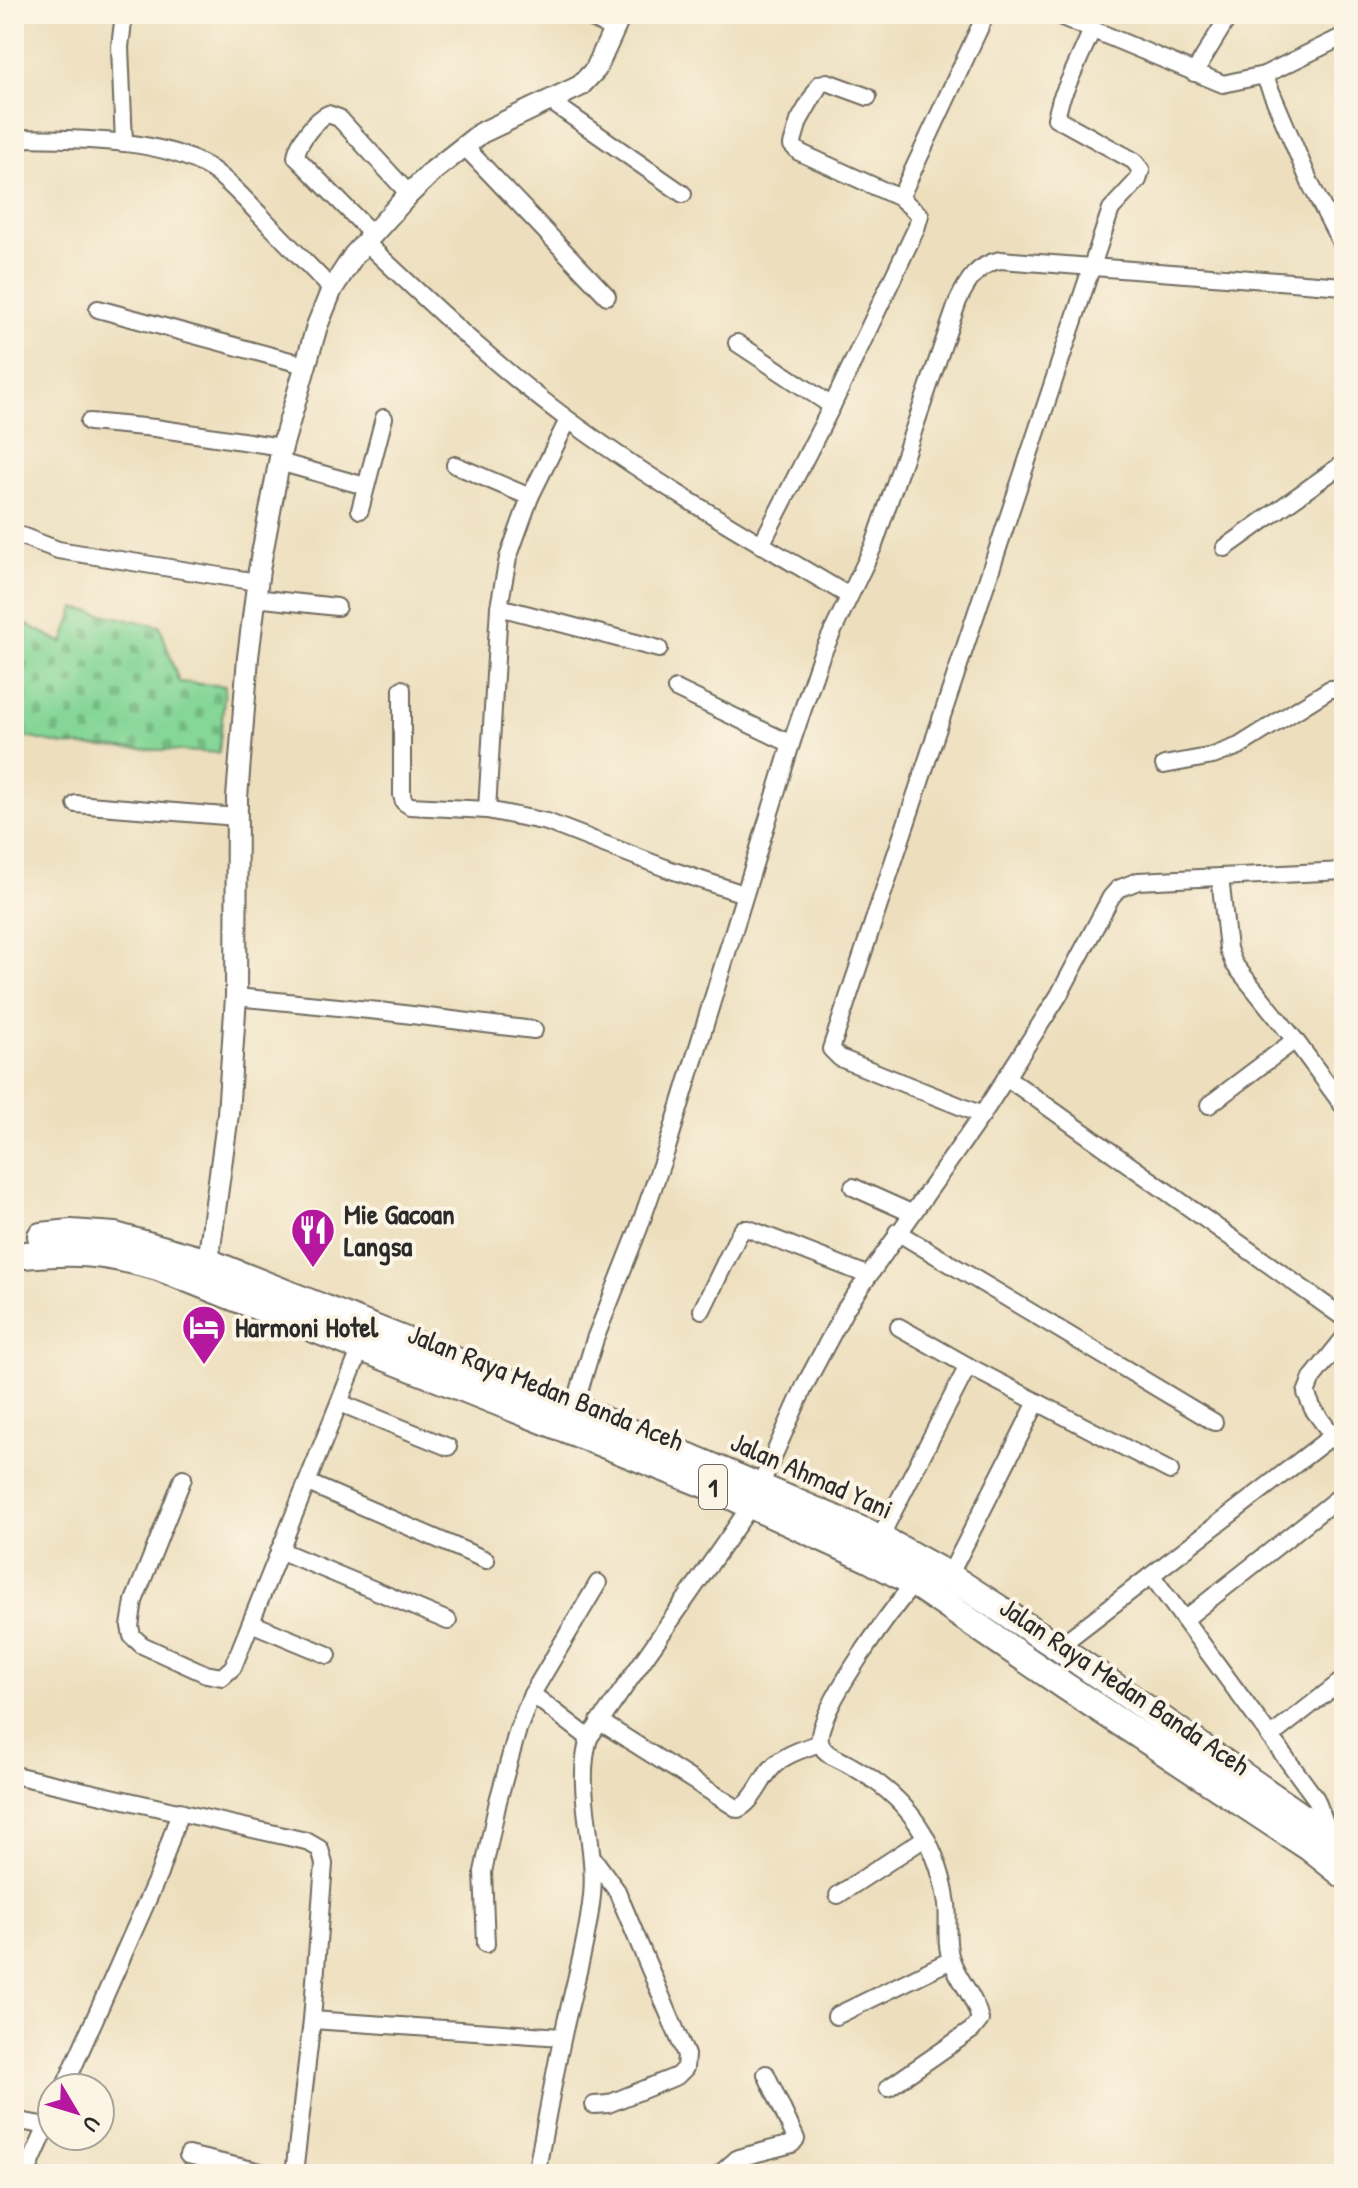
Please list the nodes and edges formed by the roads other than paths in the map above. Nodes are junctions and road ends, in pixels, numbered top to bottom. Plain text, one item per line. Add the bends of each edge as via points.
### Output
1 (124, 14) edge
2 (584, 14) edge
3 (986, 14) edge
4 (1055, 14) edge
5 (1230, 14) edge
6 (618, 22) edge
7 (1092, 30) junction
8 (1344, 36) edge
9 (1194, 73) junction
10 (1264, 75) junction
11 (868, 97) dead end
12 (550, 101) junction
13 (14, 138) edge
14 (124, 143) junction
15 (464, 146) junction
16 (409, 194) junction
17 (683, 194) dead end
18 (900, 198) junction
19 (368, 238) junction
20 (1344, 249) edge
21 (1092, 267) junction
22 (1344, 286) edge
23 (332, 289) junction
24 (607, 296) dead end
25 (98, 309) dead end
26 (737, 343) dead end
27 (305, 365) junction
28 (832, 406) junction
29 (384, 418) dead end
30 (568, 420) junction
31 (89, 422) dead end
32 (280, 454) junction
33 (1344, 463) edge
34 (455, 465) dead end
35 (365, 486) junction
36 (530, 497) junction
37 (360, 510) dead end
38 (14, 533) edge
39 (761, 545) junction
40 (1225, 548) dead end
41 (256, 590) junction
42 (849, 596) junction
43 (337, 607) dead end
44 (499, 607) junction
45 (659, 649) dead end
46 (402, 689) dead end
47 (676, 689) dead end
48 (1344, 689) edge
49 (791, 744) junction
50 (1164, 765) dead end
51 (76, 804) dead end
52 (487, 810) junction
53 (237, 817) junction
54 (1344, 871) edge
55 (1220, 877) junction
56 (744, 894) junction
57 (236, 997) junction
58 (534, 1030) dead end
59 (1295, 1040) junction
60 (1006, 1077) junction
61 (1209, 1105) dead end
62 (1344, 1107) edge
63 (982, 1115) junction
64 (853, 1187) dead end
65 (911, 1213) junction
66 (897, 1232) junction
67 (14, 1238) edge
68 (14, 1256) edge
69 (208, 1262) junction
70 (867, 1275) junction
71 (702, 1310) dead end
72 (1344, 1318) edge
73 (899, 1327) dead end
74 (1344, 1338) edge
75 (361, 1348) junction
76 (968, 1366) junction
77 (488, 1386) junction
78 (1037, 1402) junction
79 (340, 1403) junction
80 (574, 1408) junction
81 (1214, 1422) dead end
82 (1332, 1436) junction
83 (448, 1447) dead end
84 (1344, 1451) edge
85 (1170, 1471) dead end
86 (183, 1478) dead end
87 (308, 1483) junction
88 (1344, 1493) edge
89 (756, 1495) junction
90 (874, 1548) junction
91 (279, 1550) junction
92 (486, 1560) dead end
93 (949, 1576) junction
94 (1152, 1576) junction
95 (598, 1583) dead end
96 (914, 1583) junction
97 (1185, 1619) junction
98 (448, 1621) dead end
99 (251, 1623) junction
100 (1058, 1647) junction
101 (328, 1655) dead end
102 (1344, 1679) edge
103 (532, 1694) junction
104 (599, 1721) junction
105 (1270, 1737) junction
106 (589, 1738) junction
107 (820, 1743) junction
108 (14, 1775) edge
109 (180, 1811) junction
110 (925, 1838) junction
111 (1336, 1840) edge
112 (593, 1858) junction
113 (1344, 1875) edge
114 (838, 1895) dead end
115 (486, 1944) dead end
116 (951, 1960) junction
117 (836, 2016) dead end
118 (312, 2020) junction
119 (562, 2037) junction
120 (71, 2072) edge
121 (766, 2074) dead end
122 (888, 2088) dead end
123 (594, 2105) dead end
124 (14, 2120) edge
125 (36, 2121) edge
126 (36, 2152) edge
127 (188, 2155) dead end
128 (26, 2174) edge
129 (270, 2174) edge
130 (294, 2174) edge
131 (536, 2174) edge
132 (720, 2174) edge

1 - 14 street
2 - 6 street
3 - 18 street
4 - 7 street
5 - 9 street
6 - 12 street via 590,77
7 - 9 street
7 - 21 street via 1056,118 1134,161 1141,170 1111,209
8 - 10 street
9 - 10 street via 1223,84
10 - 20 street
11 - 18 street via 820,84 792,145
12 - 15 street via 495,125
12 - 17 street
13 - 14 street
14 - 23 street via 151,147 212,170
15 - 16 street
15 - 24 street
16 - 19 street
16 - 19 street via 339,118 328,114 320,119 296,157
18 - 28 street via 918,212 919,221
19 - 23 street
19 - 30 street via 482,350
21 - 22 street
21 - 42 street via 1000,260 975,271 958,301 874,545
21 - 63 street via 831,1049 840,1058
23 - 27 street
25 - 27 street
26 - 28 street
27 - 32 street
28 - 39 street
29 - 35 street
30 - 36 street
30 - 39 street
31 - 32 street via 155,428
32 - 35 street
32 - 41 street
33 - 40 street
34 - 36 street
35 - 37 street
36 - 44 street via 508,558
38 - 41 street via 58,550
39 - 42 street
41 - 43 street
41 - 53 street
42 - 49 street via 821,656
44 - 45 street
44 - 52 street
46 - 52 street via 404,802 425,809
47 - 49 street
48 - 50 street via 1330,689 1239,746
49 - 56 street
51 - 53 street
52 - 56 street via 547,822
53 - 57 street
54 - 55 street
55 - 59 street via 1234,964
55 - 60 street via 1138,881 1118,889
56 - 80 street via 667,1148
57 - 58 street
57 - 69 street via 228,1114
59 - 61 street
59 - 62 street
60 - 63 street
60 - 72 street
63 - 65 street
64 - 65 street
65 - 66 street
66 - 70 street
66 - 81 street
67 - 69 main road, Jalan Ahmad Yani / 1 via 115,1236
68 - 75 main road, Jalan Raya Medan Banda Aceh / 1 via 74,1251 130,1259 201,1282
69 - 77 main road, Jalan Ahmad Yani / 1
70 - 71 street via 743,1229
70 - 89 street via 819,1356
73 - 76 street
74 - 82 street via 1306,1393
75 - 77 main road, Jalan Raya Medan Banda Aceh / 1
75 - 79 street
76 - 78 street
76 - 90 street
77 - 80 main road, Jalan Ahmad Yani / 1
77 - 89 main road, Jalan Raya Medan Banda Aceh / 1
78 - 85 street
78 - 93 street
79 - 83 street
79 - 87 street
80 - 89 main road, Jalan Ahmad Yani / 1
82 - 84 street
82 - 94 street
86 - 99 street via 134,1601 129,1617 132,1636 142,1645 222,1677 233,1667
87 - 91 street
87 - 92 street
88 - 97 street
89 - 90 main road, Jalan Ahmad Yani / 1
89 - 104 street
90 - 93 main road, Jalan Ahmad Yani / 1
90 - 96 main road, Jalan Raya Medan Banda Aceh / 1
91 - 98 street
91 - 99 street
93 - 100 main road, Jalan Ahmad Yani / 1
94 - 97 street
94 - 100 street
95 - 103 street
96 - 107 street via 850,1672
96 - 113 main road, Jalan Raya Medan Banda Aceh / 1
97 - 105 street
99 - 101 street
100 - 111 main road, Jalan Ahmad Yani / 1
102 - 105 street
103 - 106 street
103 - 115 street via 514,1743 483,1872
104 - 106 street
104 - 107 street via 738,1809 772,1767
105 - 111 street via 1316,1799
106 - 112 street via 582,1776
107 - 110 street via 824,1751 891,1791
108 - 109 street
109 - 118 street via 306,1841 320,1849 324,1864
109 - 120 street via 159,1874
110 - 114 street
110 - 116 street via 947,1905
112 - 119 street via 587,1936
112 - 123 street via 617,1891 686,2055 685,2068 677,2076
116 - 117 street
116 - 122 street via 979,2016 978,2024
118 - 119 street
118 - 130 street
119 - 131 street
121 - 132 street via 796,2139 738,2158
124 - 125 street
126 - 128 street
127 - 129 street

